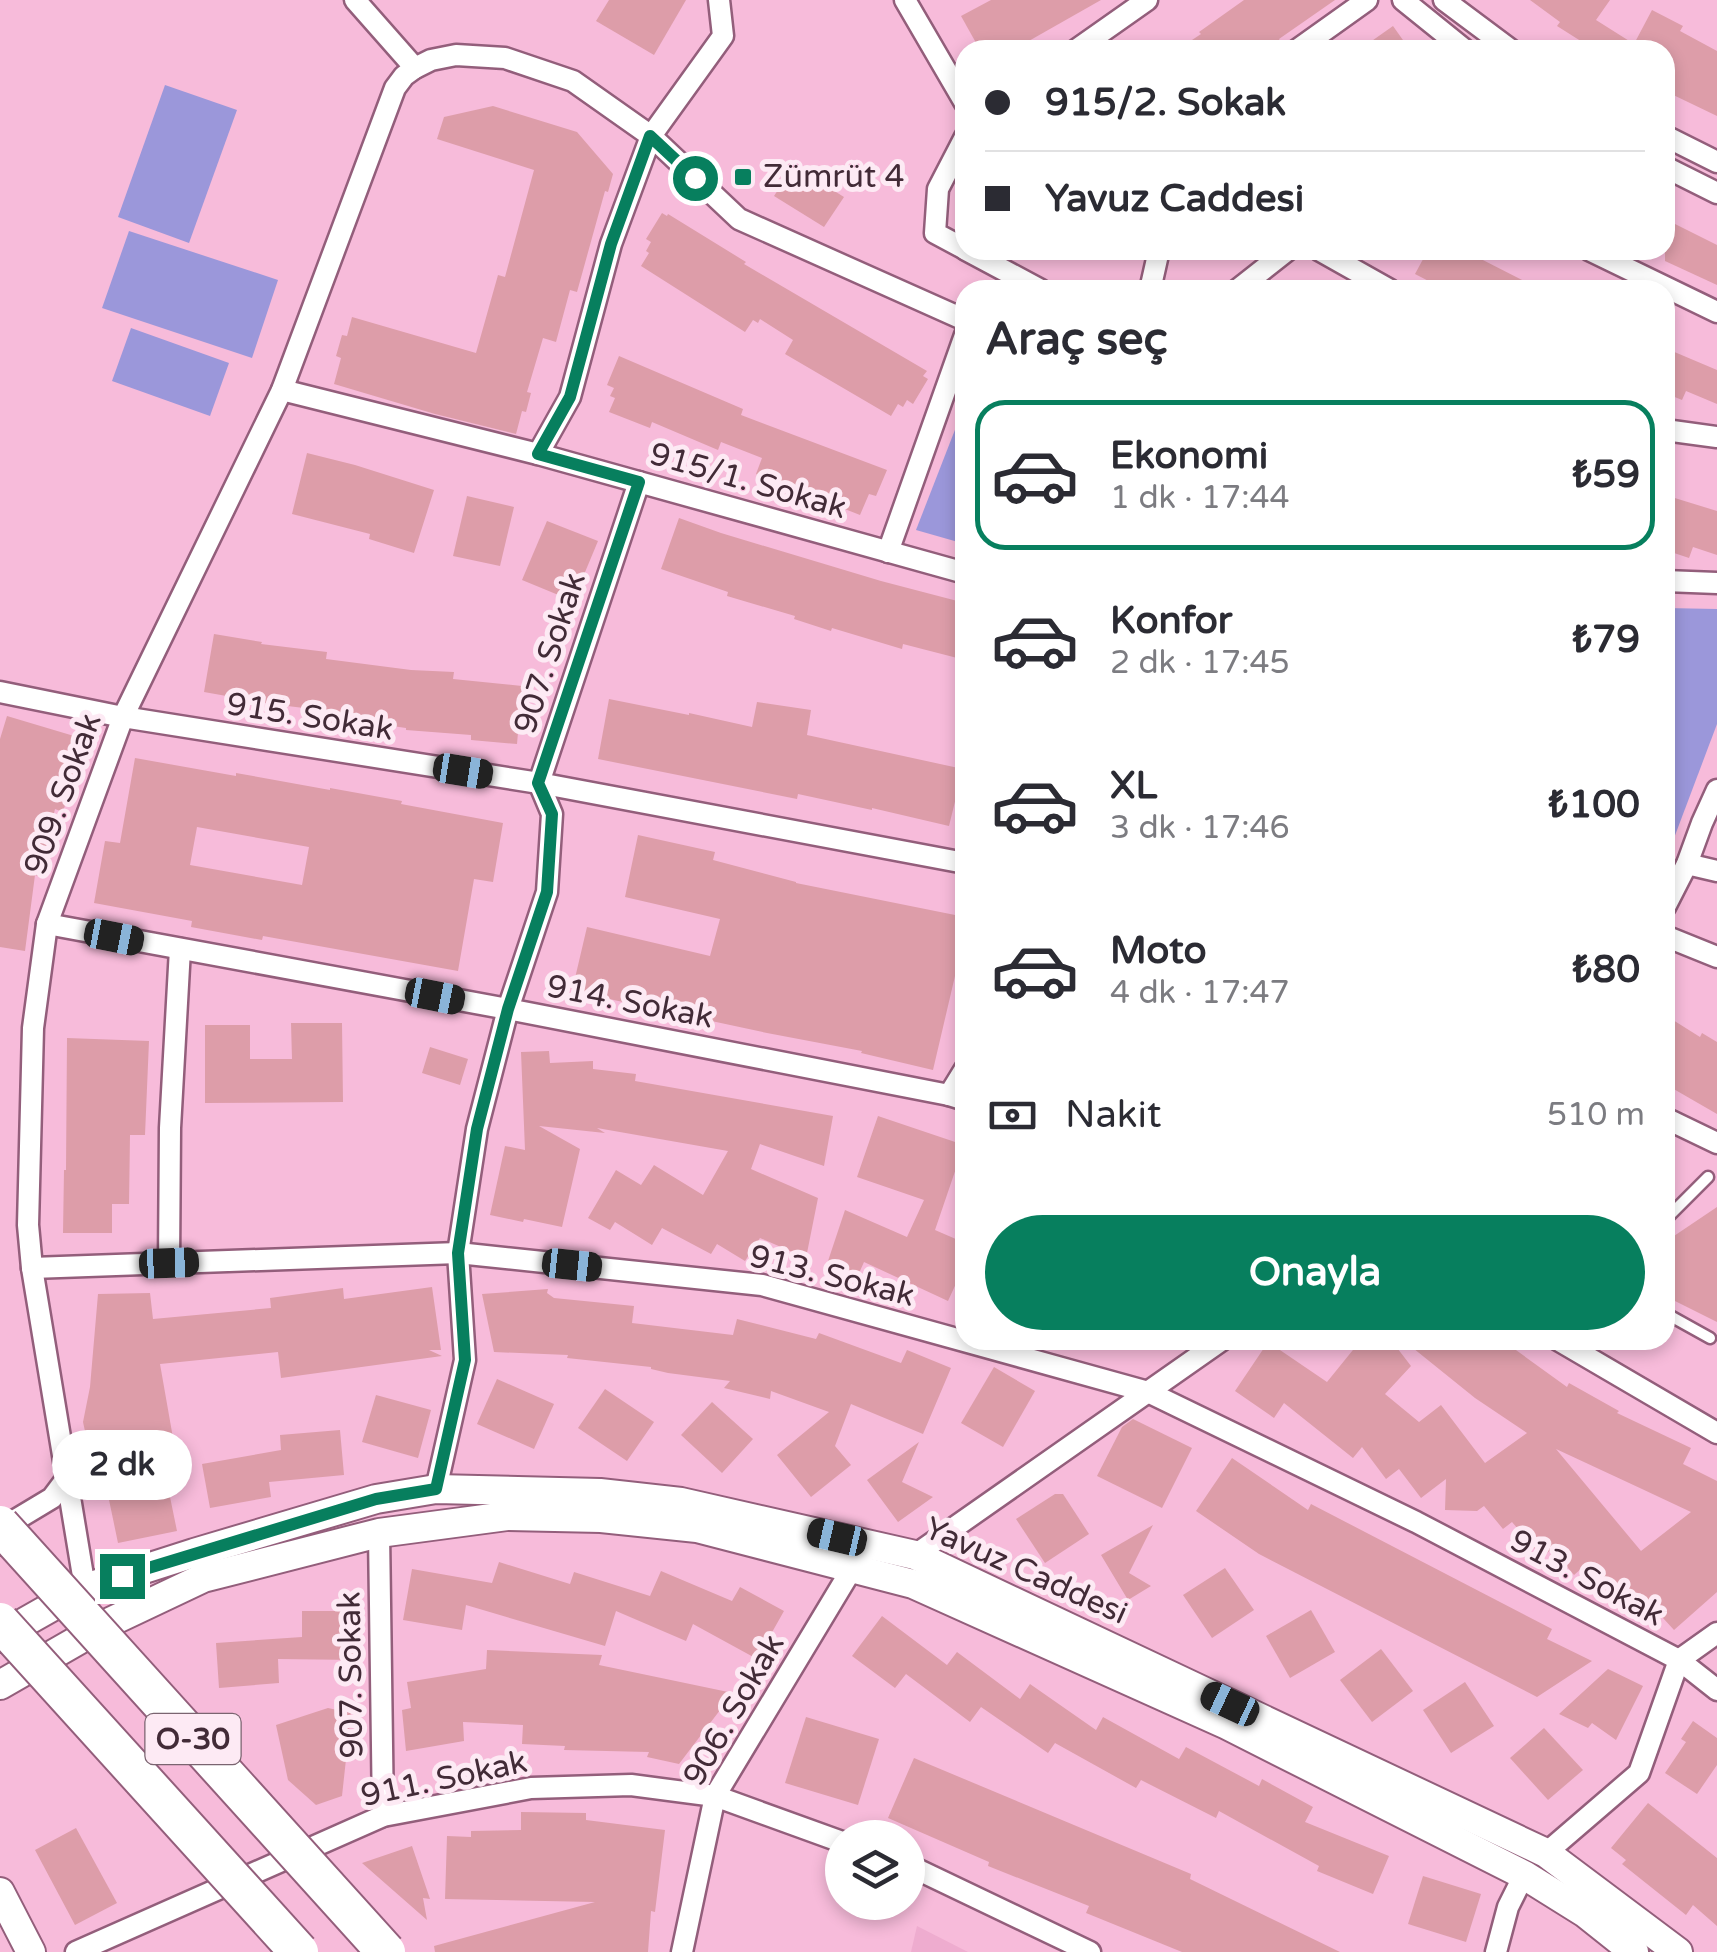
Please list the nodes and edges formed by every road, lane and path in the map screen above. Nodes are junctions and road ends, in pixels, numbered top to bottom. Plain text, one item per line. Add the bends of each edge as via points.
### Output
1 (355, 0) edge
2 (719, 0) edge
3 (1147, 0) edge
4 (1367, 0) edge
5 (1403, 0) edge
6 (1444, 0) edge
7 (910, 1) edge
8 (1090, 40) edge
9 (1311, 40) edge
10 (1452, 40) edge
11 (1497, 40) edge
12 (415, 68) junction
13 (955, 84) edge
14 (650, 136) junction
15 (1675, 141) edge
16 (955, 156) edge
17 (1717, 162) edge
18 (1675, 172) edge
19 (1717, 193) edge
20 (955, 244) edge
21 (985, 260) edge
22 (1276, 260) edge
23 (1337, 260) edge
24 (1609, 260) edge
25 (1022, 280) edge
26 (1253, 280) edge
27 (1372, 280) edge
28 (1650, 280) edge
29 (1675, 292) edge
30 (1717, 312) edge
31 (955, 316) edge
32 (955, 363) edge
33 (282, 390) junction
34 (1675, 431) edge
35 (1717, 437) edge
36 (538, 454) junction
37 (639, 482) junction
38 (888, 552) junction
39 (955, 571) edge
40 (1675, 581) edge
41 (1717, 583) edge
42 (0, 692) edge
43 (123, 717) junction
44 (538, 783) junction
45 (1717, 790) edge
46 (955, 861) edge
47 (1688, 864) junction
48 (1717, 871) edge
49 (1675, 888) edge
50 (47, 924) junction
51 (1675, 940) edge
52 (180, 949) junction
53 (1717, 958) edge
54 (508, 1009) junction
55 (955, 1098) edge
56 (1675, 1123) edge
57 (1717, 1143) edge
58 (1708, 1176) dead end
59 (1675, 1210) edge
60 (458, 1253) junction
61 (169, 1263) junction
62 (32, 1268) junction
63 (1675, 1319) edge
64 (955, 1338) edge
65 (1710, 1338) dead end
66 (996, 1350) edge
67 (1208, 1350) edge
68 (1575, 1350) edge
69 (1148, 1392) junction
70 (1717, 1433) edge
71 (67, 1478) junction
72 (436, 1489) junction
73 (0, 1524) edge
74 (379, 1533) junction
75 (915, 1554) junction
76 (853, 1567) junction
77 (86, 1588) junction
78 (0, 1622) edge
79 (108, 1622) junction
80 (1717, 1633) edge
81 (0, 1636) edge
82 (1679, 1660) junction
83 (0, 1686) edge
84 (1717, 1690) edge
85 (715, 1796) junction
86 (383, 1816) junction
87 (825, 1836) edge
88 (1546, 1852) junction
89 (925, 1874) edge
90 (1524, 1875) junction
91 (0, 1892) edge
92 (31, 1952) edge
93 (76, 1952) edge
94 (299, 1952) edge
95 (386, 1952) edge
96 (682, 1952) edge
97 (1090, 1952) edge
98 (1496, 1952) edge
99 (1634, 1952) edge
100 (1678, 1952) edge

1 - 12 street
2 - 14 street via 723,36
3 - 8 street
4 - 9 street
5 - 10 street
6 - 11 street
7 - 13 street
12 - 14 street via 456,56 505,58 572,81
12 - 33 street, 909. Sokak via 395,88
14 - 31 street via 739,219
14 - 36 street via 611,244 570,397
15 - 17 street
16 - 20 street via 938,189 935,234
18 - 19 street
21 - 25 street
22 - 26 street
23 - 27 street
24 - 28 street
29 - 30 street
32 - 38 street
33 - 36 street, 915/1. Sokak
33 - 43 street, 909. Sokak
34 - 35 street
36 - 37 street, 915/1. Sokak
37 - 38 street, 915/1. Sokak
37 - 44 street, 907. Sokak
38 - 39 street, 915/1. Sokak
40 - 41 street
42 - 43 street, 915. Sokak
43 - 44 street, 915. Sokak
43 - 50 street, 909. Sokak
44 - 46 street, 915. Sokak
44 - 54 street, 907. Sokak via 552,814 547,892
45 - 47 street
47 - 48 street
47 - 49 street
50 - 52 street, 914. Sokak
50 - 62 street, 909. Sokak via 33,1028
51 - 53 street
52 - 54 street, 914. Sokak
52 - 61 street
54 - 55 street, 914. Sokak
54 - 60 street, 907. Sokak via 477,1129
56 - 57 street
58 - 59 lane
60 - 61 street, 913. Sokak
60 - 64 street, 913. Sokak via 762,1285
60 - 72 street, 907. Sokak via 465,1360
61 - 62 street, 913. Sokak
62 - 71 street, 909. Sokak
63 - 65 lane
66 - 69 street, 913. Sokak
67 - 69 street
68 - 70 street
69 - 75 street
69 - 82 street, 913. Sokak
71 - 73 street via 52,1498
71 - 77 street, 909. Sokak
72 - 75 main road, Yavuz Caddesi via 600,1492 681,1502
72 - 77 main road, Yavuz Caddesi via 376,1499
73 - 95 highway, O-30, bridge
74 - 76 main road, Yavuz Caddesi via 507,1516 602,1518 697,1528
74 - 79 main road, Yavuz Caddesi via 203,1578
74 - 86 street, 907. Sokak
75 - 88 main road, Yavuz Caddesi
76 - 85 street, 906. Sokak
76 - 90 main road, Yavuz Caddesi via 913,1584 1210,1717
77 - 79 street, 909. Sokak
77 - 81 main road, Yavuz Caddesi
78 - 94 highway, O-30, bridge
79 - 83 main road, Yavuz Caddesi
80 - 82 street
82 - 84 street, 913. Sokak
82 - 88 street via 1639,1772
85 - 86 street, 911. Sokak via 630,1785 531,1788
85 - 87 street, 911. Sokak
85 - 96 street, 906. Sokak
86 - 93 street, 911. Sokak
88 - 100 main road, Yavuz Caddesi
89 - 97 street
90 - 98 street
90 - 99 main road, Yavuz Caddesi
91 - 92 main road

